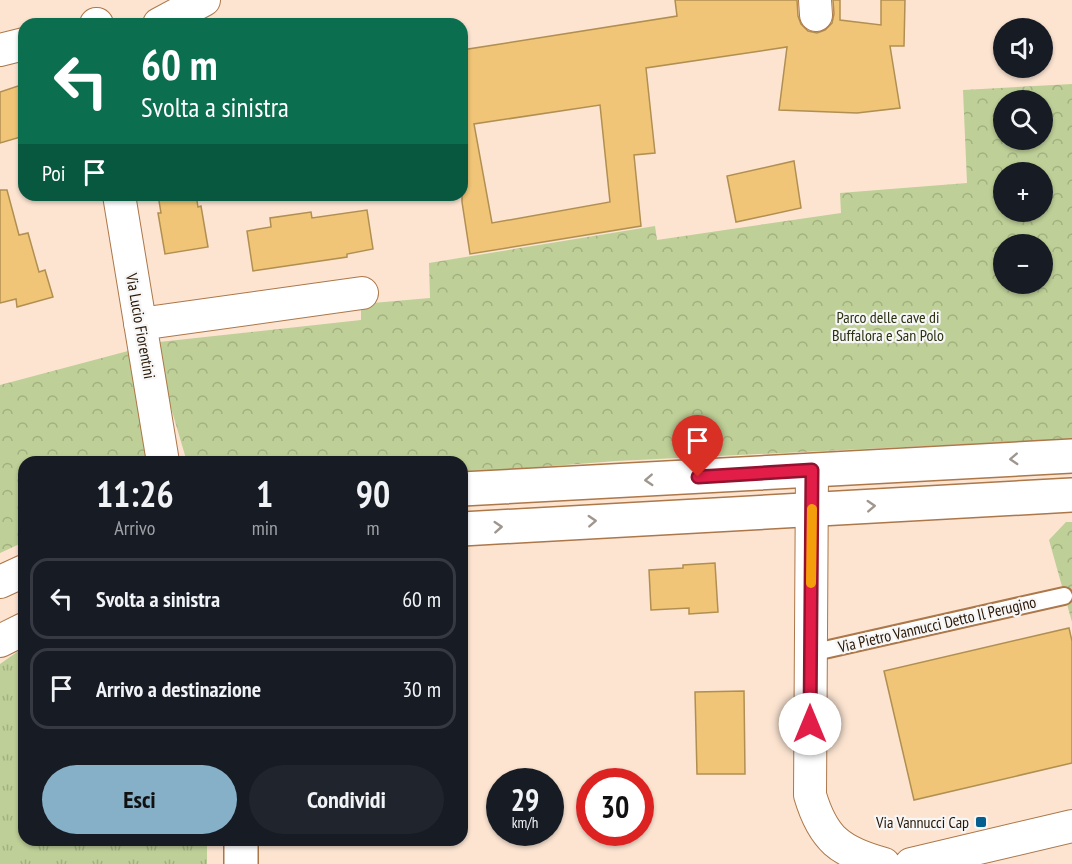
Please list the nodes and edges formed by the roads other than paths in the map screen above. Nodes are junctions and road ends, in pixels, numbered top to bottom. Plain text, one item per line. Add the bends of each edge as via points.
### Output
1 (204, 0) edge
2 (170, 18) edge
3 (18, 46) edge
4 (0, 50) edge
5 (120, 201) edge
6 (362, 293) dead end
7 (140, 324) junction
8 (163, 456) edge
9 (1072, 456) edge
10 (812, 470) junction
11 (468, 489) edge
12 (1072, 495) edge
13 (812, 509) junction
14 (468, 530) edge
15 (18, 574) edge
16 (0, 582) edge
17 (1064, 596) dead end
18 (18, 633) edge
19 (0, 641) edge
20 (810, 653) junction
21 (1072, 826) edge
22 (241, 846) edge
23 (241, 864) edge
24 (884, 864) edge
25 (911, 864) edge

1 - 2 street
3 - 4 street
5 - 7 street, Via Lucio Fiorentini
6 - 7 street
7 - 8 street, Via Lucio Fiorentini
9 -> 10 street
10 -> 11 street
10 - 13 street
13 -> 12 street
14 -> 13 street
13 - 20 street
15 - 16 street
17 - 20 lane, Via Pietro Vannucci Detto Il Perugino
18 - 19 street
20 - 24 street via 810,795 816,814 842,848
21 - 25 street
22 - 23 street

